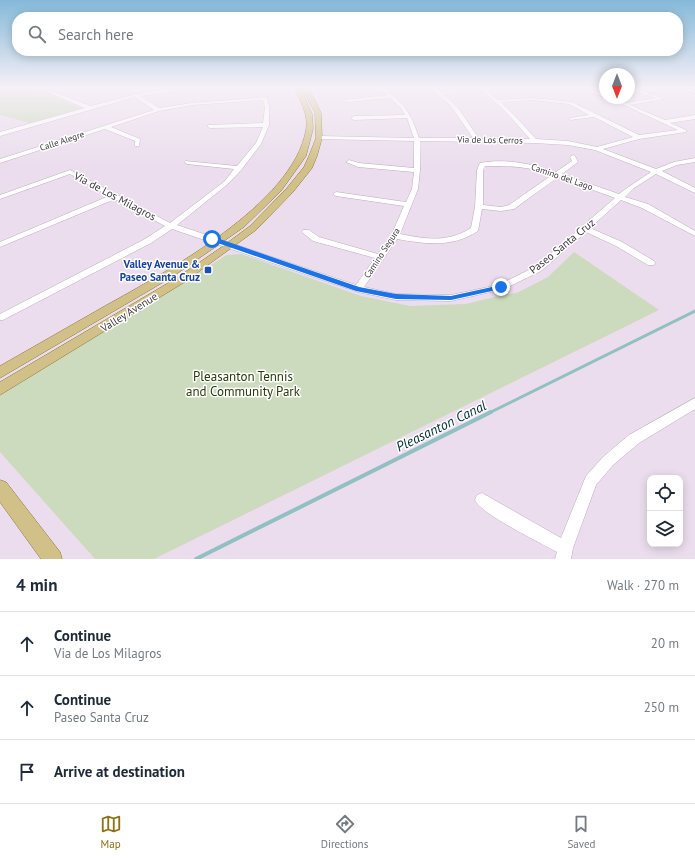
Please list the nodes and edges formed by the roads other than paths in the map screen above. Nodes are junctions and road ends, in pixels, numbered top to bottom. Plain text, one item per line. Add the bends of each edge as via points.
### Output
1 (72, 113) edge
2 (149, 113) edge
3 (267, 113) edge
4 (309, 113) edge
5 (318, 113) edge
6 (407, 113) edge
7 (461, 113) edge
8 (510, 113) edge
9 (592, 113) edge
10 (646, 113) edge
11 (596, 115) junction
12 (409, 116) junction
13 (695, 117) edge
14 (354, 118) dead end
15 (572, 118) dead end
16 (665, 122) junction
17 (266, 125) junction
18 (210, 126) dead end
19 (23, 127) junction
20 (106, 127) junction
21 (32, 132) dead end
22 (0, 134) edge
23 (638, 137) junction
24 (319, 138) junction
25 (417, 139) junction
26 (477, 140) junction
27 (534, 141) junction
28 (137, 145) dead end
29 (597, 149) junction
30 (573, 158) dead end
31 (695, 160) edge
32 (0, 161) edge
33 (187, 162) dead end
34 (349, 162) dead end
35 (240, 168) junction
36 (417, 170) junction
37 (655, 172) junction
38 (557, 174) junction
39 (695, 191) edge
40 (336, 194) dead end
41 (115, 196) junction
42 (0, 197) edge
43 (621, 197) junction
44 (409, 205) junction
45 (479, 207) junction
46 (171, 226) junction
47 (584, 228) junction
48 (306, 232) dead end
49 (695, 234) edge
50 (395, 236) junction
51 (225, 243) junction
52 (0, 245) edge
53 (380, 257) junction
54 (651, 263) dead end
55 (358, 289) junction
56 (3, 317) dead end
57 (0, 373) edge
58 (0, 389) edge
59 (695, 403) edge
60 (0, 488) edge
61 (482, 500) dead end
62 (564, 553) edge
63 (52, 559) edge

1 - 19 street
2 - 20 street, Calle Alegre
3 - 17 street, Calle Alegre
4 - 51 main road, Valley Avenue via 310,129 302,156 296,166
5 - 24 main road, Valley Avenue
6 - 12 street, Camino Segura
7 - 26 street
8 - 27 street
9 - 11 street
10 - 16 street
11 - 15 street
11 - 23 street
12 - 14 street
12 - 25 street, Camino Segura
13 - 16 street
16 - 23 street via 684,131
17 - 18 street
17 - 35 street via 259,143
19 - 21 street
19 - 22 street
20 - 28 street via 138,140
20 - 32 street, Calle Alegre
23 - 29 street
24 - 25 street, Via de Los Cerros
24 - 51 main road, Valley Avenue via 308,168 290,190 253,228
25 - 26 street, Via de Los Cerros
25 - 36 street, Camino Segura
26 - 27 street, Via de Los Cerros
27 - 29 street, Via de Los Cerros via 568,143
29 - 37 street, Via de Los Cerros
30 - 38 street via 575,162
31 - 37 street, Paseo Santa Cruz via 676,163
33 - 35 street
34 - 36 street
35 - 46 street via 227,182
36 - 44 street, Camino Segura via 415,189
37 - 39 street, Via de Los Cerros
37 - 43 street, Paseo Santa Cruz
38 - 43 street, Camino del Lago
38 - 45 street via 511,208
38 - 45 street, Camino del Lago via 527,165 482,164 479,176
40 - 44 street
41 - 42 street, Via de Los Milagros via 70,172
41 - 46 street, Via de Los Milagros
41 - 52 street
43 - 47 street, Paseo Santa Cruz
43 - 49 street, Camino del Lago via 645,206
44 - 50 street, Camino Segura
45 - 50 street, Camino del Lago via 475,229 457,240 431,242
46 - 51 street, Via de Los Milagros
46 - 56 street via 148,241
47 - 54 street via 619,244
47 - 55 street, Paseo Santa Cruz via 538,269 501,287 451,298 396,296
48 - 53 street via 316,239
50 - 53 street, Camino Segura
51 - 55 street, Paseo Santa Cruz
51 - 57 main road, Valley Avenue
51 - 58 main road, Valley Avenue via 179,281
53 - 55 street, Camino Segura
59 - 62 street via 634,439 608,461 591,481
60 - 63 main road
61 - 62 street

